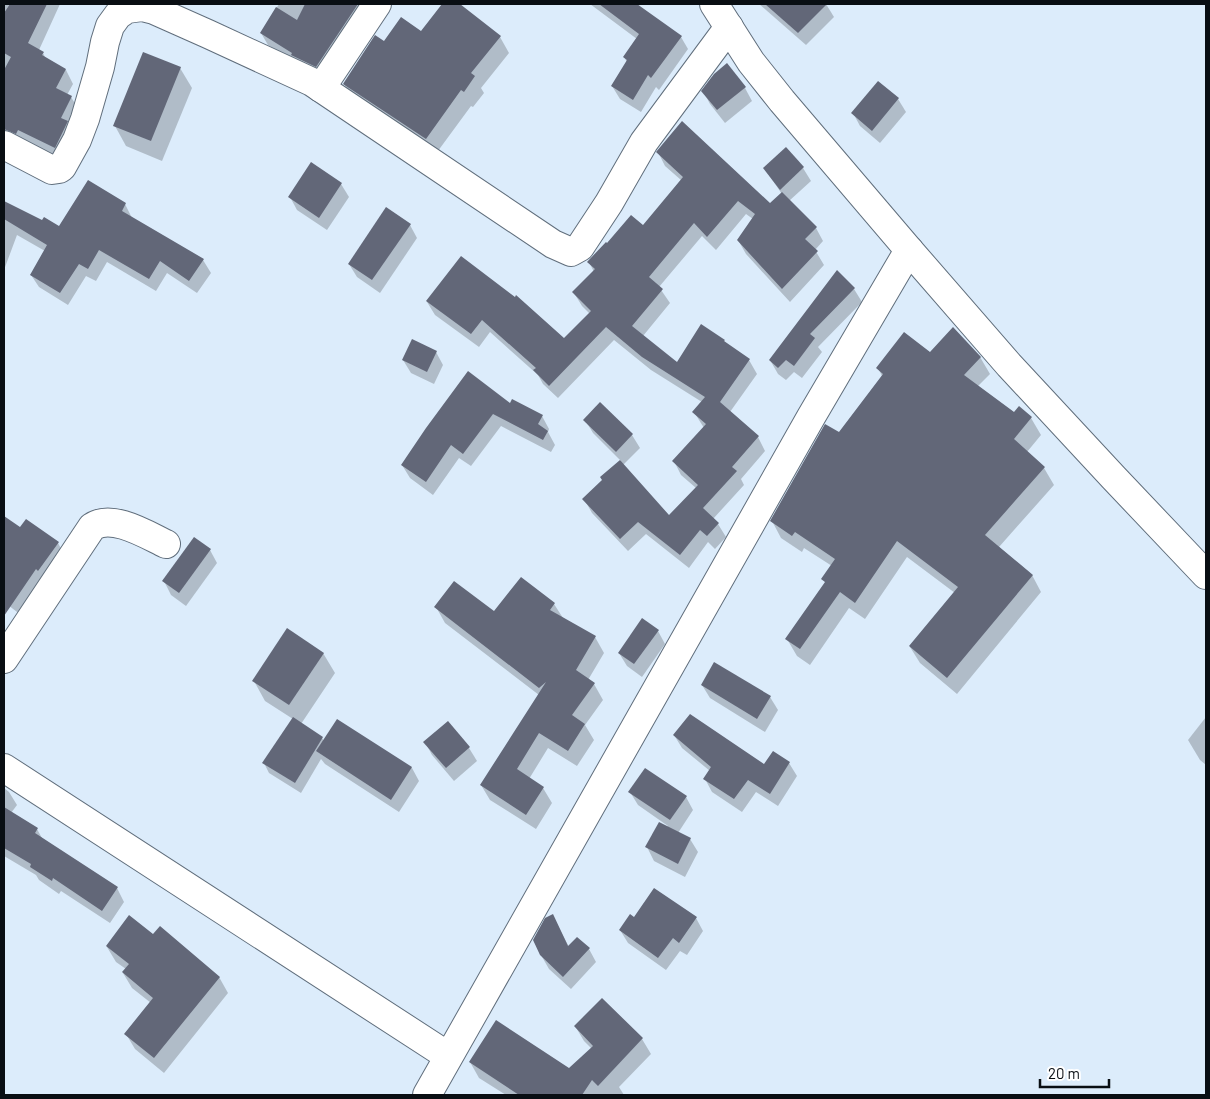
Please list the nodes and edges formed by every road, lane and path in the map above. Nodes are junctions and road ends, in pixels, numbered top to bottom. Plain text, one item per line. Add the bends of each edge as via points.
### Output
1 (377, 4) edge
2 (714, 4) edge
3 (729, 27) junction
4 (322, 88) junction
5 (4, 145) edge
6 (909, 250) junction
7 (166, 544) dead end
8 (1206, 575) edge
9 (4, 659) edge
10 (4, 768) edge
11 (448, 1056) junction
12 (427, 1095) edge

1 - 4 street
2 - 3 street
3 - 4 street via 644,142 610,203 580,247 571,252 553,244
3 - 6 street via 782,101
4 - 5 street via 154,10 135,7 118,15 110,26 85,119 62,167 52,170
6 - 8 street via 1015,372
6 - 11 street
7 - 9 street via 131,528 97,523
10 - 11 street
11 - 12 street

